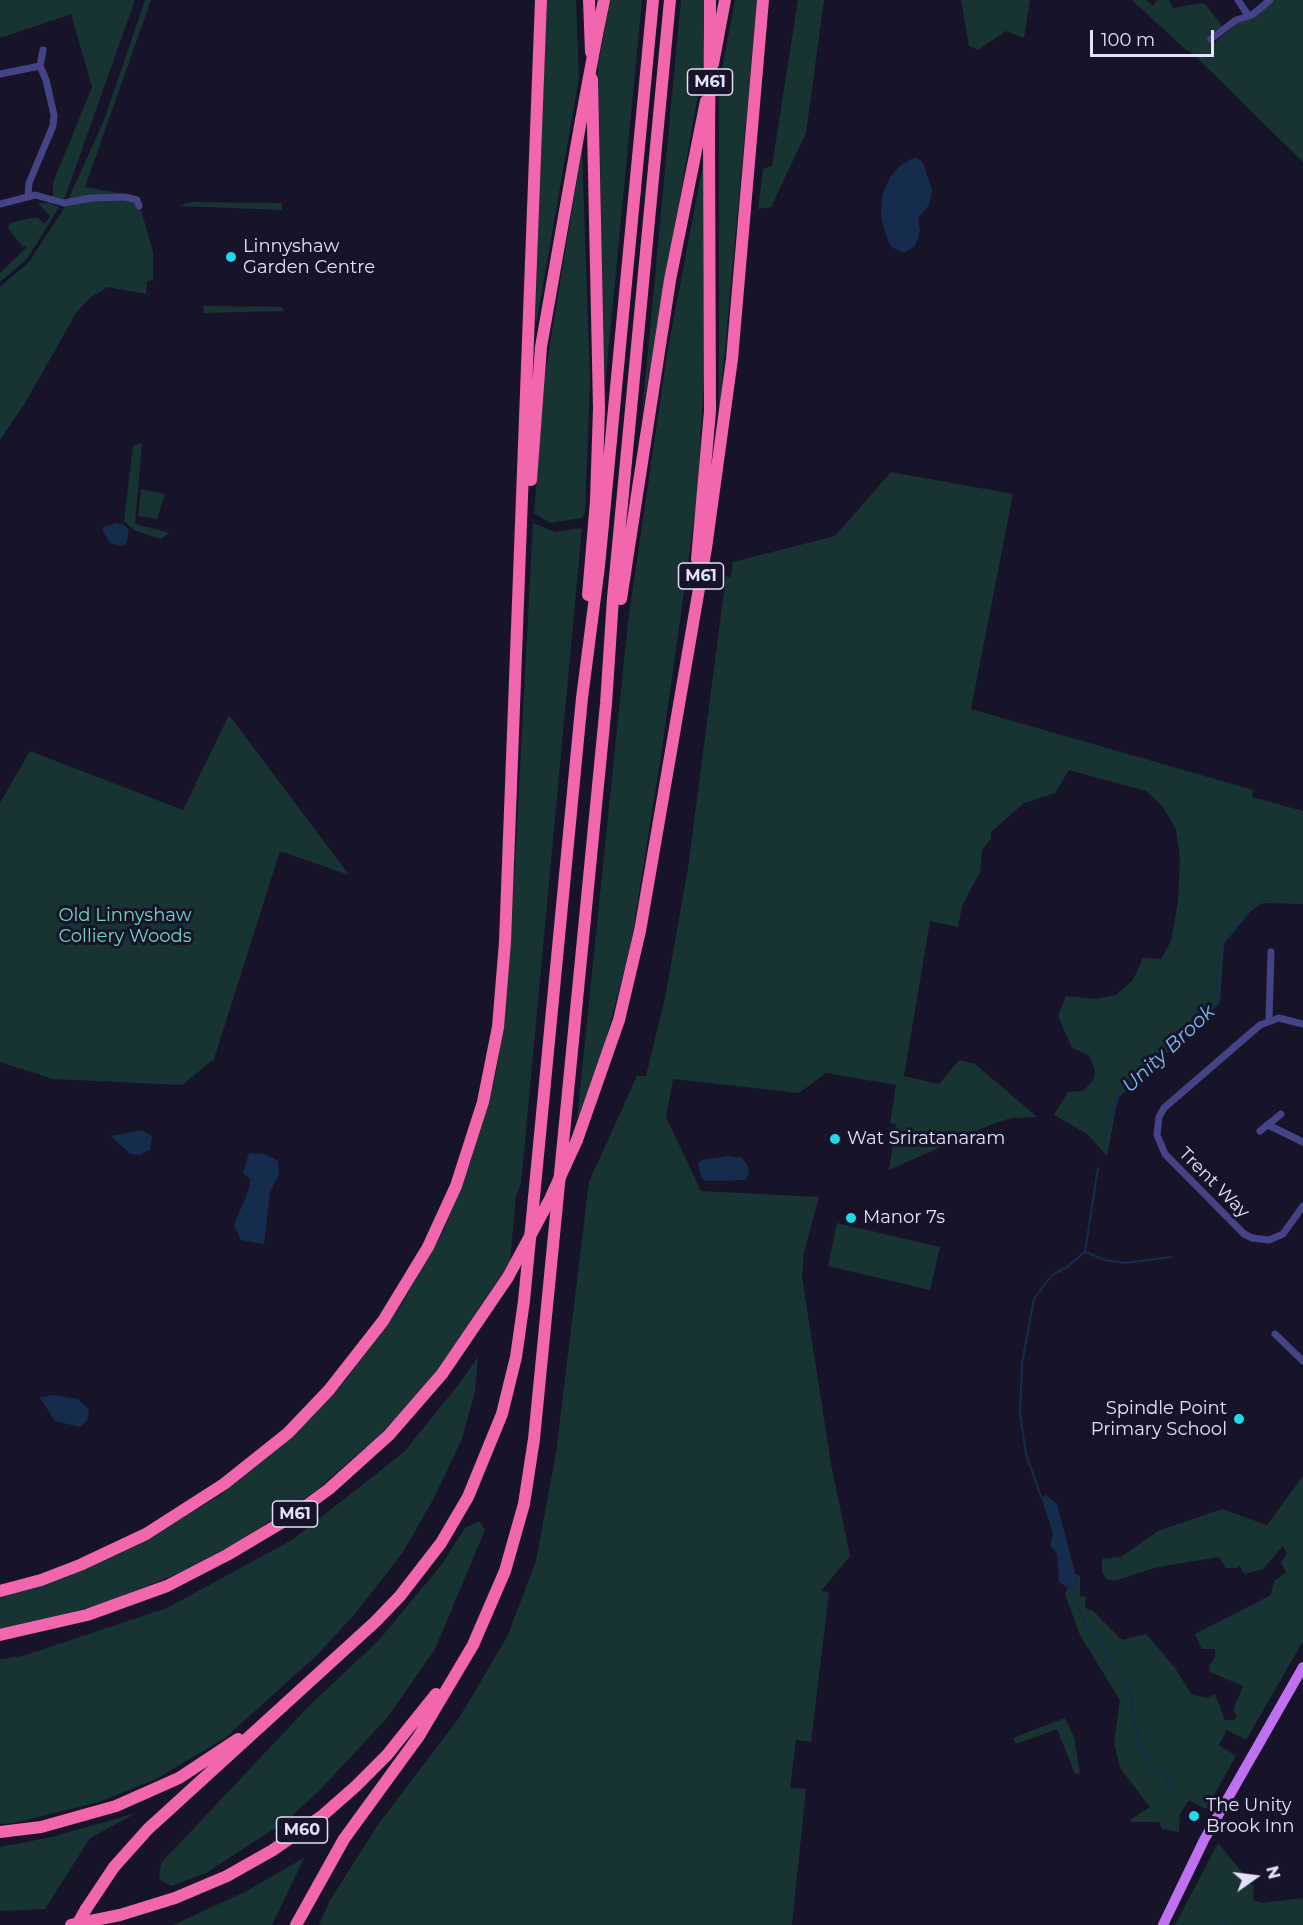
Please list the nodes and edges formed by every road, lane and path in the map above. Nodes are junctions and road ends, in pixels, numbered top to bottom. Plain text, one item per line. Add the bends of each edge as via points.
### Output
1 (541, 0) edge
2 (589, 0) edge
3 (604, 0) edge
4 (652, 0) edge
5 (670, 0) edge
6 (710, 0) edge
7 (725, 0) edge
8 (763, 0) edge
9 (1238, 0) edge
10 (1270, 0) edge
11 (1248, 15) junction
12 (1211, 39) dead end
13 (43, 50) dead end
14 (40, 66) junction
15 (0, 74) edge
16 (28, 196) junction
17 (0, 204) edge
18 (139, 206) dead end
19 (691, 627) junction
20 (582, 698) junction
21 (606, 704) junction
22 (514, 712) junction
23 (1271, 952) dead end
24 (1269, 1020) junction
25 (1303, 1024) edge
26 (1281, 1114) dead end
27 (1268, 1125) junction
28 (1260, 1131) dead end
29 (1303, 1142) edge
30 (1303, 1206) edge
31 (1275, 1334) dead end
32 (1303, 1361) edge
33 (0, 1591) edge
34 (0, 1635) edge
35 (473, 1645) junction
36 (1303, 1667) edge
37 (279, 1710) junction
38 (0, 1832) edge
39 (70, 1925) edge
40 (77, 1925) edge
41 (296, 1925) edge
42 (1163, 1925) edge

1 - 22 highway
2 - 20 highway via 600,408
3 - 22 highway, bridge via 541,348
4 - 20 highway via 600,554
5 - 21 highway, M61
6 - 19 highway, M61, bridge via 710,411
7 - 21 highway, M61 via 670,280
8 - 19 highway, M61 via 732,359
9 - 11 street
10 - 11 street
11 - 12 street
13 - 14 street
14 - 15 street
14 - 16 street via 54,115 53,126 29,183
16 - 17 street
16 - 18 street via 64,203 125,197 134,198
19 - 34 highway, M61, bridge via 658,834 619,1020 577,1140 550,1199 508,1277 442,1374 389,1435 328,1489 227,1556 157,1590 87,1615
20 - 37 highway via 524,1301 502,1414 468,1497 423,1569 375,1622
21 - 35 highway, M61 via 529,1477 505,1570
22 - 33 highway via 498,1027 483,1102 456,1186 417,1268 383,1322 329,1390 288,1433 243,1470 175,1517 111,1552 41,1580
23 - 24 street
24 - 25 street
24 - 30 street, Trent Way via 1164,1108 1157,1135 1165,1154 1244,1234 1259,1240 1277,1238 1289,1229
26 - 27 street
27 - 28 street
27 - 29 street
31 - 32 street
35 - 39 highway, M60 via 374,1769 293,1837 227,1876 175,1898
35 - 41 highway, M60 via 419,1736 344,1839
36 - 42 main road via 1204,1840
37 - 38 highway via 205,1762 148,1793 76,1818
37 - 40 highway, bridge via 148,1829 114,1867

